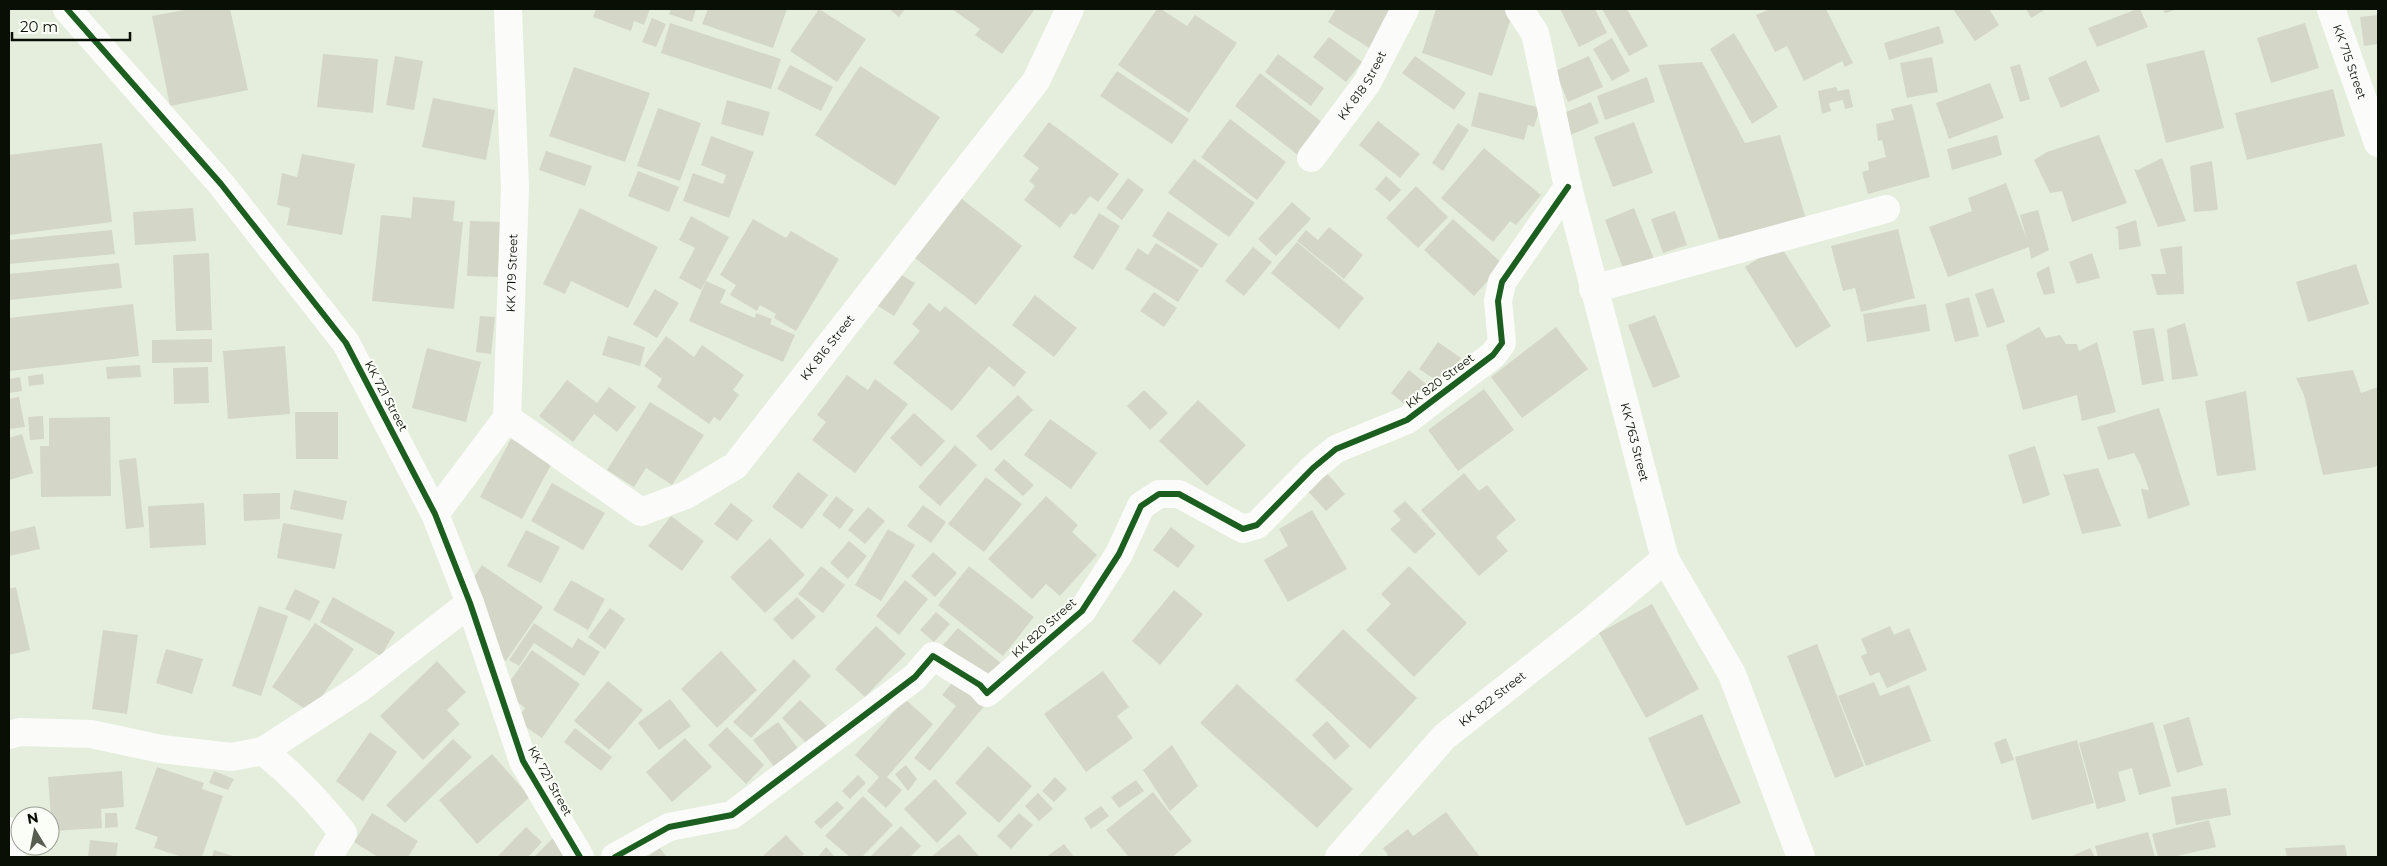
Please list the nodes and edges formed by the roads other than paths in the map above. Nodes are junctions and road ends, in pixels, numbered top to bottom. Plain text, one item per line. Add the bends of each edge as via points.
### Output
1 (67, 9) edge
2 (508, 9) edge
3 (1070, 9) edge
4 (1405, 9) edge
5 (1519, 9) edge
6 (2331, 9) edge
7 (2378, 144) edge
8 (1311, 158) dead end
9 (1568, 187) junction
10 (1886, 209) dead end
11 (1594, 289) junction
12 (507, 418) junction
13 (435, 514) junction
14 (1665, 559) junction
15 (470, 603) junction
16 (9, 735) edge
17 (263, 751) junction
18 (9, 831) edge
19 (12, 857) edge
20 (328, 857) edge
21 (580, 857) edge
22 (615, 857) edge
23 (1339, 857) edge
24 (1801, 857) edge

1 - 13 street, KK 721 Street via 220,184 346,343
2 - 12 street, KK 719 Street via 515,188
3 - 12 street, KK 816 Street via 1036,81 735,466 686,495 641,512
4 - 8 street, KK 818 Street via 1367,83
5 - 9 street, KK 763 Street via 1535,33
6 - 7 street, KK 715 Street
9 - 11 street, KK 763 Street
9 - 22 street, KK 820 Street via 1502,282 1498,301 1502,343 1493,355 1407,420 1336,449 1257,525 1243,529 1179,494 1159,494 1141,506 1118,554 1082,611 987,693 980,685 933,656 914,676 732,815 669,827
10 - 11 street
11 - 14 street, KK 763 Street
12 - 13 street
13 - 15 street, KK 721 Street
14 - 23 street, KK 822 Street via 1444,737
14 - 24 street, KK 763 Street via 1732,674
15 - 17 street via 360,688
15 - 21 street, KK 721 Street via 523,761
16 - 17 street via 20,732 91,734 161,749 232,757
17 - 20 street via 305,789 343,833
18 - 19 street

